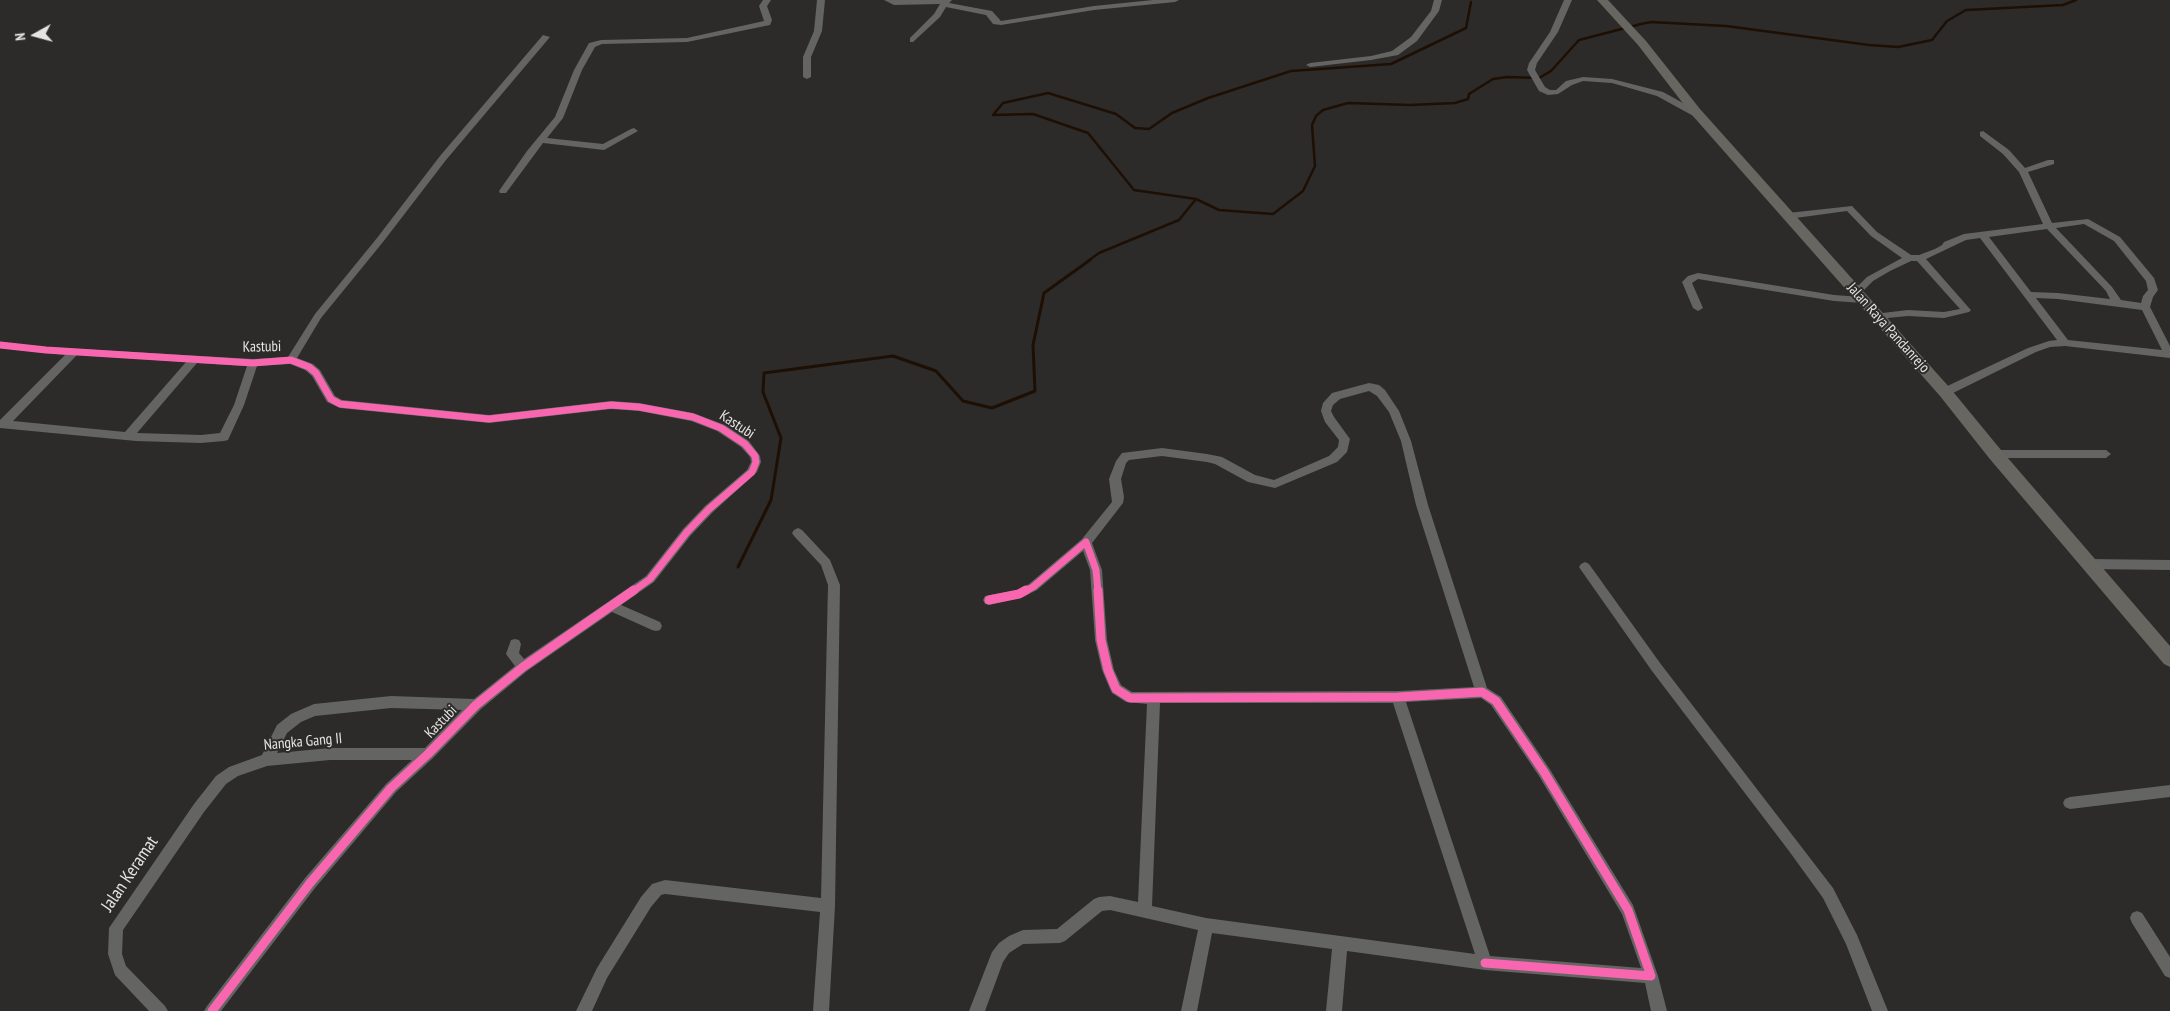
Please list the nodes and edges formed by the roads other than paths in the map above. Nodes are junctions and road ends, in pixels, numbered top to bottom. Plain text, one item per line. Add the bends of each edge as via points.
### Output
1 (767, 0) edge
2 (821, 0) edge
3 (888, 0) edge
4 (1176, 0) edge
5 (1438, 0) edge
6 (1568, 0) edge
7 (1602, 0) edge
8 (946, 2) edge
9 (546, 37) dead end
10 (913, 40) dead end
11 (1310, 65) dead end
12 (807, 77) dead end
13 (1700, 116) junction
14 (634, 131) dead end
15 (1984, 134) dead end
16 (541, 140) junction
17 (2051, 162) dead end
18 (2023, 171) junction
19 (503, 191) dead end
20 (1788, 216) junction
21 (2049, 226) junction
22 (1983, 235) junction
23 (1909, 258) junction
24 (1920, 258) junction
25 (2029, 295) junction
26 (1859, 296) junction
27 (2118, 304) junction
28 (2145, 307) junction
29 (1698, 308) dead end
30 (1877, 316) junction
31 (2065, 343) junction
32 (0, 345) edge
33 (74, 352) junction
34 (2169, 354) edge
35 (194, 359) junction
36 (292, 360) junction
37 (253, 363) junction
38 (1945, 392) junction
39 (2, 424) edge
40 (129, 435) junction
41 (1995, 454) junction
42 (2106, 454) dead end
43 (798, 533) dead end
44 (1086, 542) junction
45 (2090, 564) junction
46 (2170, 566) edge
47 (1585, 567) dead end
48 (989, 600) dead end
49 (611, 606) junction
50 (656, 626) dead end
51 (515, 644) dead end
52 (2170, 659) edge
53 (523, 667) junction
54 (1482, 692) junction
55 (1154, 697) junction
56 (1398, 697) junction
57 (476, 705) junction
58 (428, 754) junction
59 (267, 760) junction
60 (2170, 791) edge
61 (2070, 803) dead end
62 (199, 808) joint
63 (828, 906) junction
64 (1145, 910) junction
65 (2137, 918) dead end
66 (1206, 924) junction
67 (1340, 945) junction
68 (1485, 964) junction
69 (2170, 971) edge
70 (1651, 976) junction
71 (160, 1011) edge
72 (212, 1011) edge
73 (584, 1011) edge
74 (821, 1011) edge
75 (976, 1011) edge
76 (1189, 1011) edge
77 (1334, 1011) edge
78 (1659, 1011) edge
79 (1880, 1011) edge

1 - 16 street via 764,6 766,23 687,40 601,42 592,45 578,70 564,110
2 - 12 street via 818,31 807,57
3 - 8 street via 894,3
4 - 8 street via 1094,8 1001,23 989,14
5 - 11 street via 1435,10 1414,39 1395,53
6 - 13 street via 1554,32 1533,63 1534,77 1540,86 1548,92 1558,92 1576,80 1612,81 1660,94
7 - 13 main road, Jalan Raya Pandanrejo via 1642,43
8 - 10 street
9 - 36 street via 443,158 318,316
13 - 20 main road, Jalan Raya Pandanrejo
14 - 16 street via 604,147
15 - 18 street
16 - 19 street
17 - 18 street
18 - 21 street
20 - 23 street via 1849,208 1874,234
20 - 26 main road, Jalan Raya Pandanrejo
21 - 22 street
21 - 27 street via 2109,289
21 - 28 street via 2083,220 2117,239 2153,285
22 - 24 street via 1964,237
22 - 25 street
23 - 24 street
23 - 26 street via 1870,279
24 - 30 street via 1965,311 1944,315 1908,313
25 - 27 street
25 - 31 street
26 - 29 street via 1834,298 1698,276 1687,282
26 - 30 main road, Jalan Raya Pandanrejo
27 - 28 street
28 - 34 street
30 - 38 main road, Jalan Raya Pandanrejo
31 - 34 street
31 - 38 street via 2032,350
32 - 33 street, Kastubi
33 - 35 street, Kastubi
33 - 39 street
35 - 37 street, Kastubi
35 - 40 street
36 - 37 street, Kastubi
36 - 49 street, Kastubi via 309,366 331,399 350,406 484,419 611,405 693,417 721,428 745,444 755,456 752,472 709,508 650,579
37 - 40 street via 225,436 201,439
38 - 41 main road, Jalan Raya Pandanrejo
39 - 40 street
41 - 42 street
41 - 45 main road, Jalan Raya Pandanrejo
43 - 63 street via 826,563 834,585
44 - 48 street via 1033,587 1019,594
44 - 54 street via 1117,503 1115,478 1126,456 1162,452 1218,460 1252,480 1275,484 1333,459 1343,448 1345,439 1326,411 1328,402 1358,389 1375,388 1394,411 1406,441 1422,504
44 - 55 street via 1096,570 1101,640 1116,689 1130,698
45 - 46 street
45 - 52 main road, Jalan Raya Pandanrejo
47 - 79 street via 1828,893 1852,940
49 - 50 street
49 - 53 street, Kastubi
51 - 53 street via 512,654
53 - 57 street, Kastubi
54 - 56 street
54 - 70 street via 1496,701 1544,772 1628,910
55 - 56 street
55 - 64 street
56 - 68 street
57 - 58 street, Kastubi
57 - 59 street via 392,702 314,710 296,718 282,730
58 - 59 street, Nangka Gang II via 344,754
58 - 72 street, Kastubi via 391,788 310,882
59 - 62 street, Nangka Gang II via 241,768 221,780
60 - 61 street
62 - 71 street, Jalan Keramat via 121,919 114,936 120,970
63 - 73 street via 666,886 657,889 602,973
63 - 74 street
64 - 66 street
64 - 75 street via 1099,904 1060,936 1014,940 998,957
65 - 69 street
66 - 67 street
66 - 76 street
67 - 68 street
67 - 77 street
68 - 70 street
70 - 78 street

